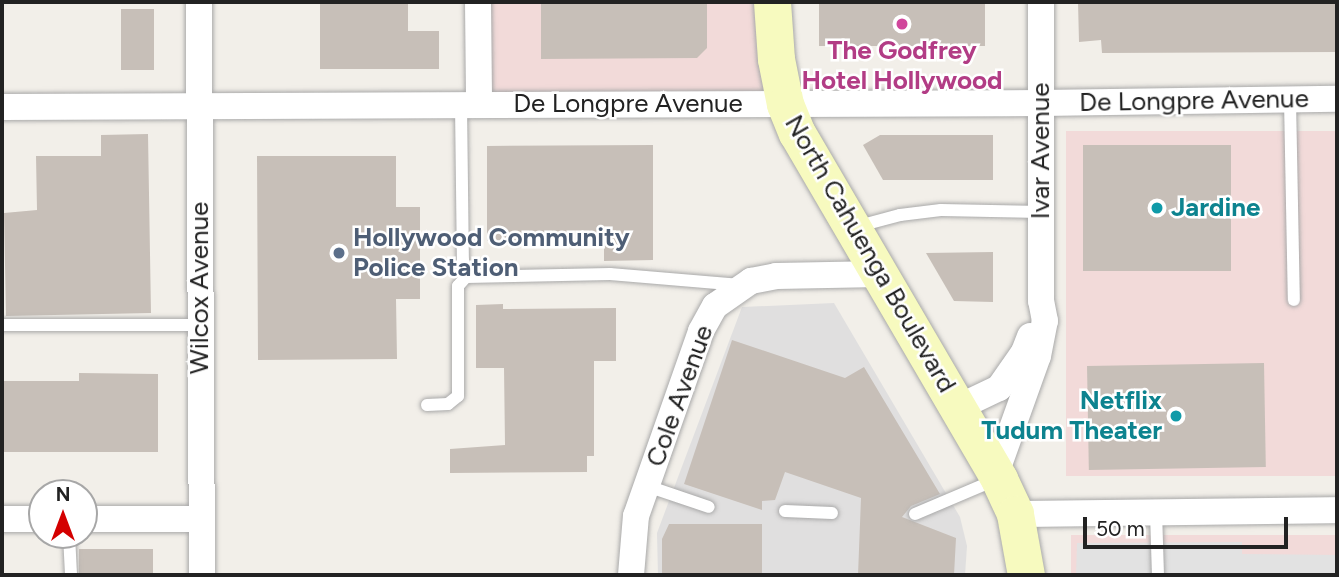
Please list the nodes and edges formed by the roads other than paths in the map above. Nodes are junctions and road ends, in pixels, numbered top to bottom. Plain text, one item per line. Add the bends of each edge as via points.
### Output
1 (199, 2) edge
2 (478, 2) edge
3 (772, 2) edge
4 (1041, 2) edge
5 (1337, 99) edge
6 (1290, 100) junction
7 (1041, 103) junction
8 (785, 104) junction
9 (200, 106) junction
10 (470, 106) junction
11 (2, 107) edge
12 (1041, 212) junction
13 (852, 228) junction
14 (881, 274) junction
15 (466, 277) junction
16 (744, 285) junction
17 (1294, 300) dead end
18 (1041, 301) junction
19 (2, 325) edge
20 (201, 325) junction
21 (427, 405) dead end
22 (957, 408) junction
23 (998, 476) junction
24 (647, 486) junction
25 (709, 507) dead end
26 (1337, 510) edge
27 (785, 511) dead end
28 (1157, 512) junction
29 (832, 513) dead end
30 (915, 514) dead end
31 (1015, 514) junction
32 (2, 519) edge
33 (28, 519) edge
34 (98, 519) edge
35 (201, 519) junction
36 (70, 549) edge
37 (71, 575) edge
38 (202, 575) edge
39 (631, 575) edge
40 (1026, 575) edge
41 (1158, 575) edge

1 - 9 street, Wilcox Avenue
2 - 10 street
3 - 8 main road, North Cahuenga Boulevard
4 - 7 street, Ivar Avenue
5 - 6 street, De Longpre Avenue
6 - 7 street, De Longpre Avenue
6 - 17 lane
7 - 8 street, De Longpre Avenue
7 - 12 street, Ivar Avenue
8 - 10 street, De Longpre Avenue
8 - 13 main road, North Cahuenga Boulevard via 807,154
9 - 10 street, De Longpre Avenue
9 - 11 street, De Longpre Avenue
9 - 20 street, Wilcox Avenue
10 - 15 lane
12 - 13 lane via 941,210
12 - 18 street, Ivar Avenue
13 - 14 main road, North Cahuenga Boulevard
14 - 16 street, Cole Avenue via 776,276
14 - 22 main road, North Cahuenga Boulevard
15 - 16 lane via 610,274
15 - 21 lane via 458,286 458,396 448,404
16 - 24 street, Cole Avenue via 715,306 701,331
18 - 22 street, Ivar Avenue via 1024,352 999,388
18 - 23 street, Ivar Avenue via 1045,321 1038,356
19 - 20 lane
20 - 35 street, Wilcox Avenue
22 - 23 main road, North Cahuenga Boulevard
23 - 30 lane
23 - 31 main road, North Cahuenga Boulevard
24 - 25 lane
24 - 39 street, Cole Avenue via 636,516
26 - 28 street
27 - 29 lane
28 - 31 street
28 - 41 lane
31 - 40 main road, North Cahuenga Boulevard
32 - 33 street
34 - 35 street
35 - 38 street, Wilcox Avenue
36 - 37 lane

